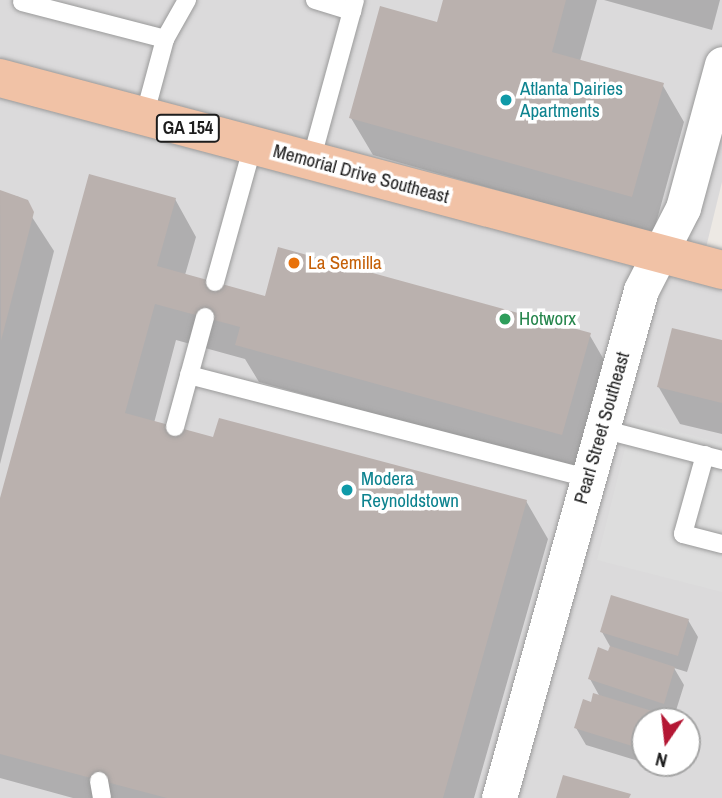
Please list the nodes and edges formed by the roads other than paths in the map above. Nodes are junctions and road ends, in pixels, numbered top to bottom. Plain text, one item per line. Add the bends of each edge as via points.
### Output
1 (187, 0) edge
2 (315, 0) edge
3 (22, 2) edge
4 (354, 5) edge
5 (165, 39) junction
6 (722, 64) edge
7 (0, 78) edge
8 (144, 117) junction
9 (253, 145) junction
10 (311, 161) junction
11 (659, 253) junction
12 (722, 270) edge
13 (215, 282) dead end
14 (205, 317) dead end
15 (189, 375) junction
16 (175, 427) dead end
17 (602, 429) junction
18 (713, 457) edge
19 (588, 478) junction
20 (722, 544) edge
21 (499, 798) edge

1 - 5 lane
2 - 4 lane
3 - 5 lane
4 - 10 lane
5 - 8 lane
6 - 11 street, Pearl Street Southeast via 683,208
7 - 8 main road, Memorial Drive Southeast / GA 154
8 - 9 main road, Memorial Drive Southeast / GA 154
9 - 10 main road, Memorial Drive Southeast / GA 154
9 - 13 lane
10 - 11 main road, Memorial Drive Southeast / GA 154
11 - 12 main road, Memorial Drive Southeast / GA 154
11 - 17 street, Pearl Street Southeast via 641,290
14 - 15 lane
15 - 16 lane
15 - 19 lane
17 - 18 lane
17 - 19 street, Pearl Street Southeast
18 - 20 lane via 683,534
19 - 21 street, Pearl Street Southeast

